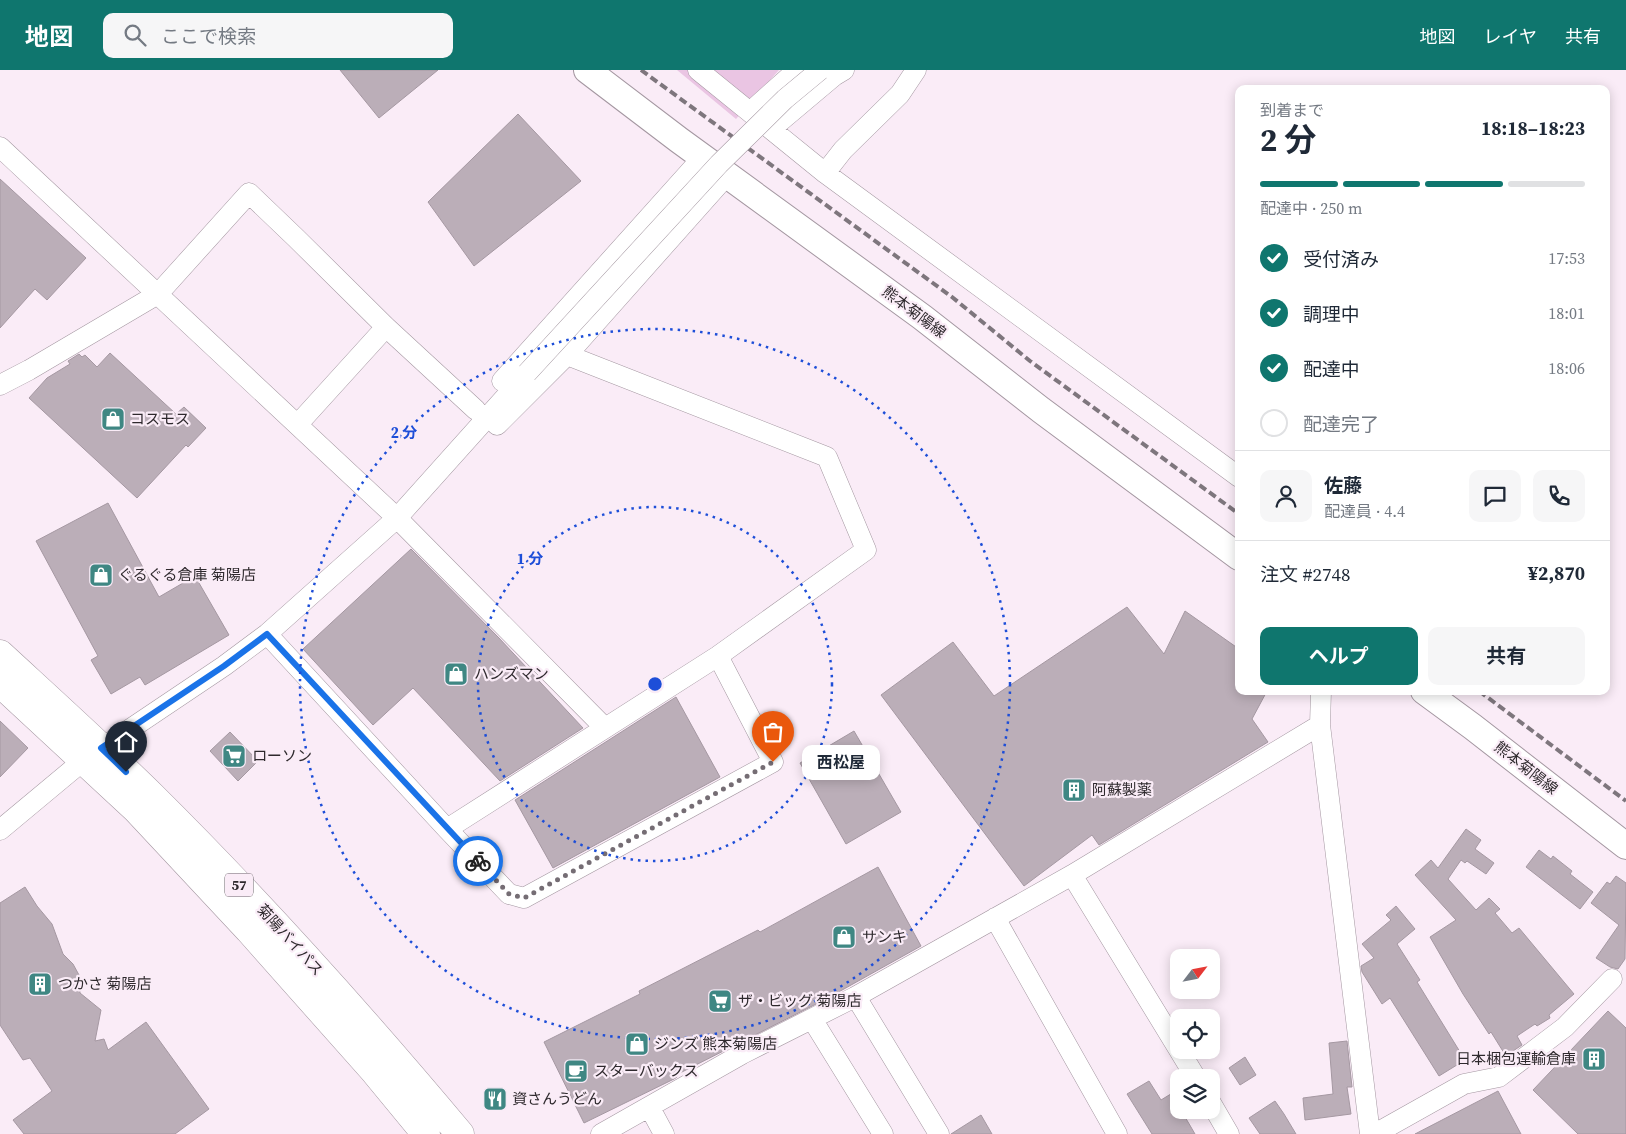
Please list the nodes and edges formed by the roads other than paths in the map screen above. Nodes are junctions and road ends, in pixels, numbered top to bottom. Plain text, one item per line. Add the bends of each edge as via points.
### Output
1 (587, 70) edge
2 (698, 70) edge
3 (797, 70) edge
4 (820, 70) edge
5 (844, 70) edge
6 (916, 70) edge
7 (750, 112) junction
8 (771, 129) junction
9 (0, 147) edge
10 (703, 157) junction
11 (825, 173) junction
12 (727, 175) junction
13 (158, 294) junction
14 (386, 327) junction
15 (567, 355) junction
16 (0, 385) edge
17 (476, 410) junction
18 (298, 424) junction
19 (441, 469) junction
20 (1235, 474) edge
21 (397, 518) junction
22 (1235, 554) edge
23 (267, 634) junction
24 (0, 654) edge
25 (718, 656) junction
26 (0, 682) edge
27 (1322, 695) edge
28 (1429, 695) edge
29 (1320, 725) junction
30 (605, 728) junction
31 (92, 754) junction
32 (447, 829) junction
33 (0, 830) edge
34 (1626, 846) edge
35 (1072, 875) junction
36 (995, 918) junction
37 (1612, 979) dead end
38 (856, 997) junction
39 (812, 1019) junction
40 (1170, 1035) edge
41 (650, 1108) junction
42 (1220, 1118) edge
43 (426, 1134) edge
44 (460, 1134) edge
45 (601, 1134) edge
46 (664, 1134) edge
47 (883, 1134) edge
48 (938, 1134) edge
49 (1117, 1134) edge
50 (1229, 1134) edge
51 (1370, 1134) edge
52 (1375, 1134) edge

1 - 10 main road, 熊本菊陽線
2 - 7 street
3 - 7 street
4 - 19 street, bridge via 785,99 719,164
5 - 8 street
6 - 11 street via 900,94
7 - 8 street
8 - 11 street
9 - 13 street
10 - 12 main road, 熊本菊陽線
10 - 17 street
11 - 20 street
12 - 15 street
12 - 22 main road, 熊本菊陽線 via 922,317
13 - 14 street via 249,193
13 - 16 street
13 - 18 street
14 - 17 street
14 - 18 street
15 - 19 street via 470,452
15 - 25 street via 827,457 866,550
17 - 19 street via 453,436
18 - 21 street
19 - 21 street
21 - 23 street
21 - 30 street
23 - 31 street
23 - 32 street
24 - 31 highway, 菊陽バイパス / 57
25 - 30 street
25 - 32 street via 773,762 524,898 509,894
26 - 31 highway, 菊陽バイパス / 57
27 - 29 street
28 - 34 main road, 熊本菊陽線
29 - 35 street
29 - 51 street
30 - 32 street
31 - 33 street
31 - 43 highway, 菊陽バイパス / 57 via 136,809 249,930
31 - 44 highway, 菊陽バイパス / 57 via 151,796 270,918
35 - 36 street
35 - 40 street
36 - 38 street
36 - 49 street
37 - 52 street via 1565,1027 1499,1078 1464,1084
38 - 39 street
38 - 48 street
39 - 41 street via 742,1054
39 - 47 street
41 - 45 street
41 - 46 street
42 - 50 street

